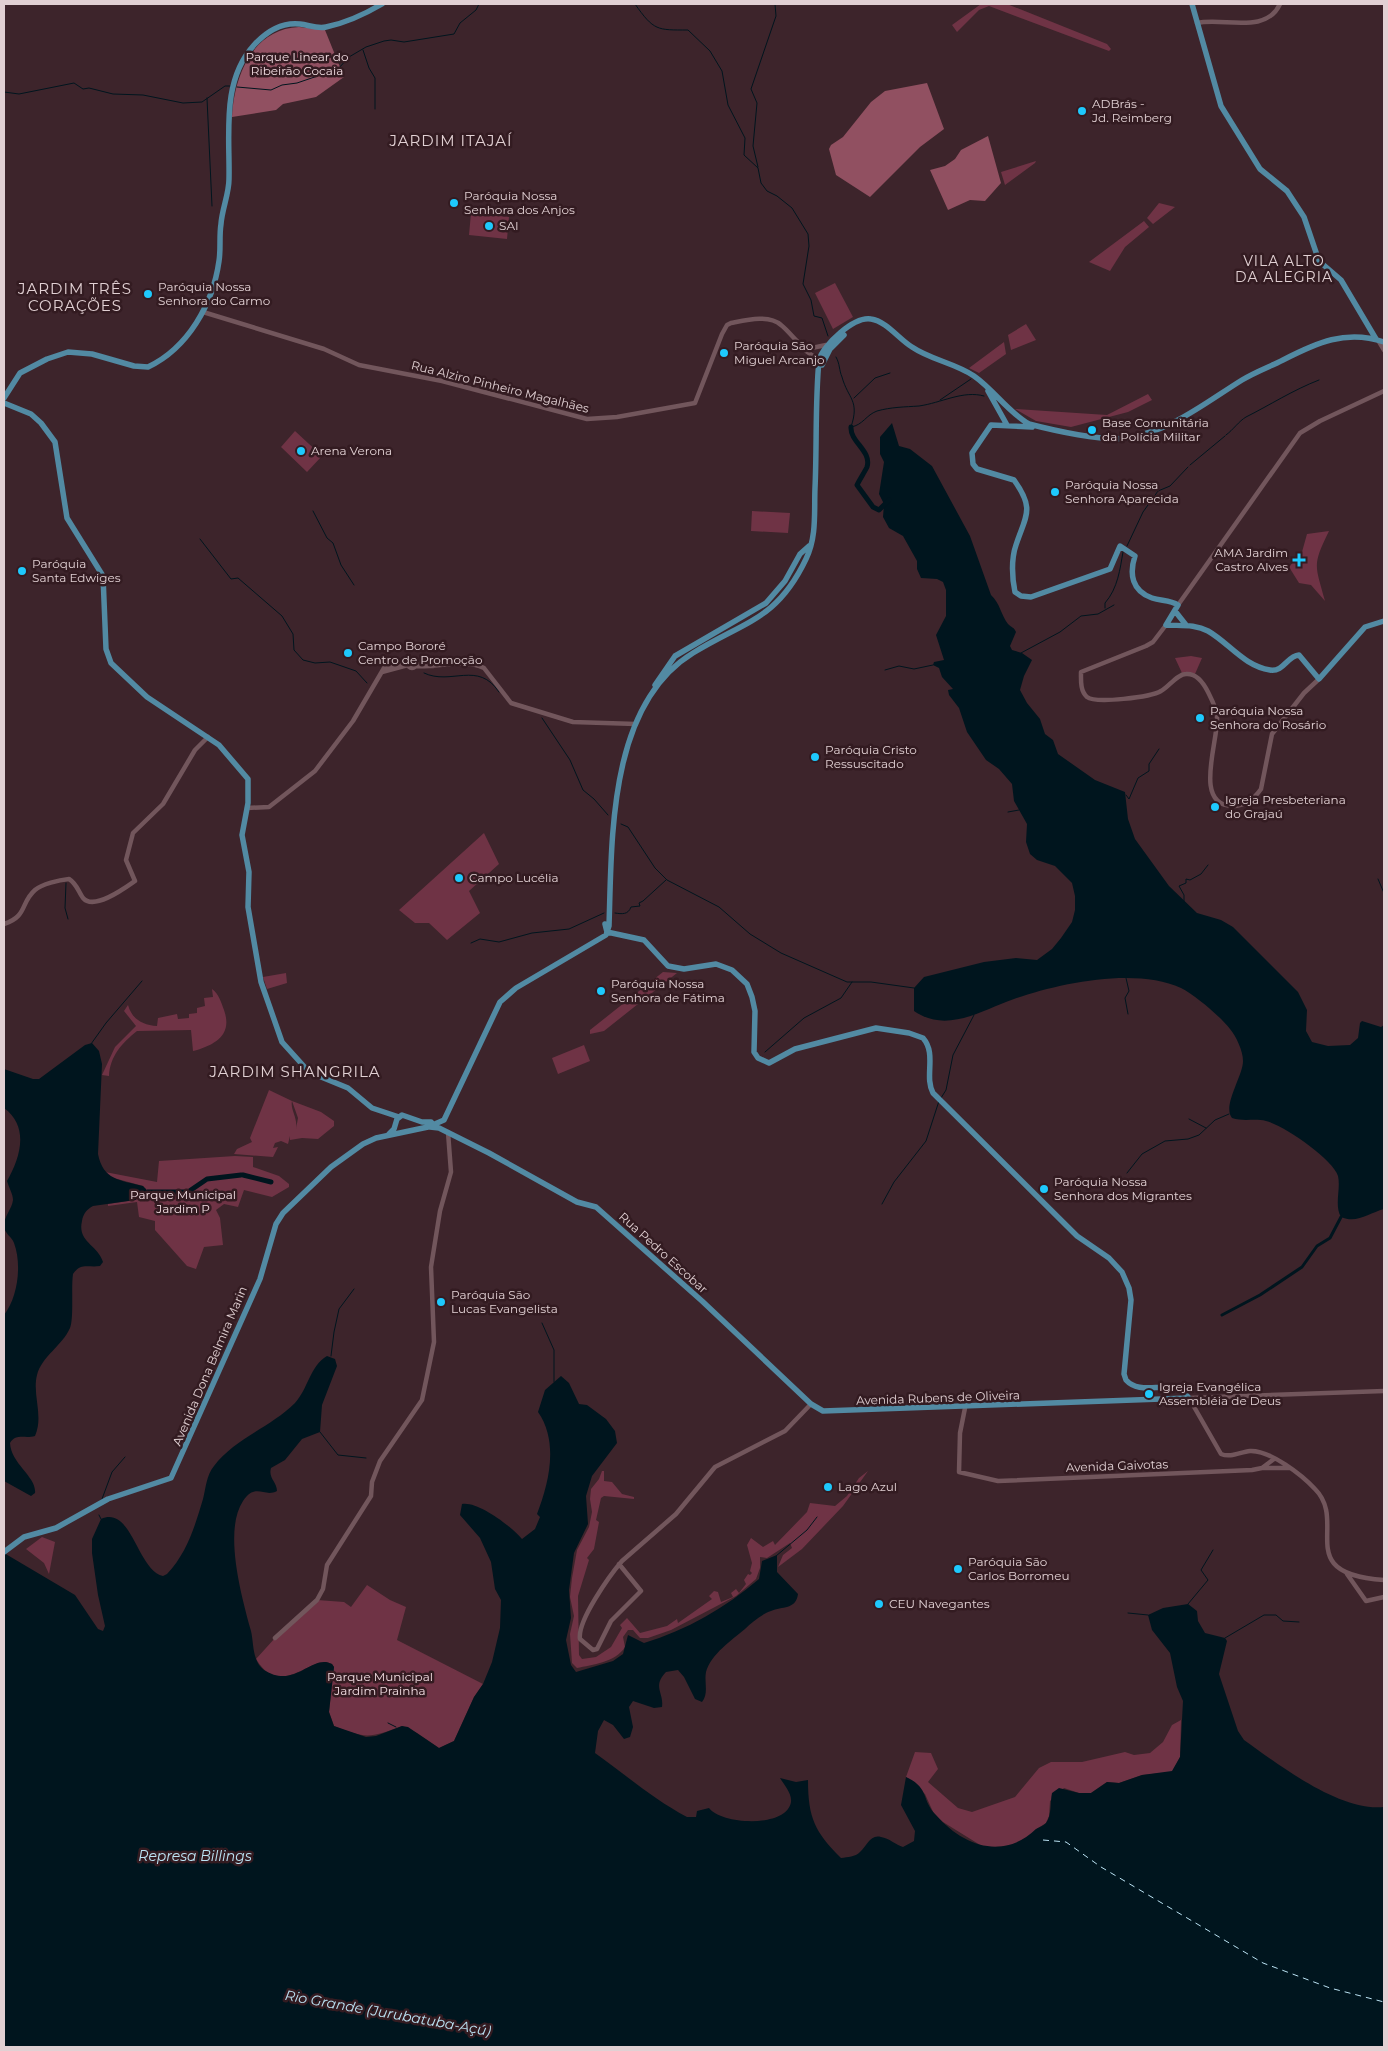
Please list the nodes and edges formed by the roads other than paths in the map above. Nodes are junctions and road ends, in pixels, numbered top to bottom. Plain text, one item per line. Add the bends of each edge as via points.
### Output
1 (382, 4) edge
2 (1192, 4) edge
3 (1280, 4) edge
4 (1198, 23) junction
5 (202, 312) junction
6 (877, 322) junction
7 (792, 338) junction
8 (1379, 340) edge
9 (826, 345) junction
10 (816, 347) junction
11 (1384, 350) edge
12 (820, 358) junction
13 (986, 387) junction
14 (1384, 392) edge
15 (4, 398) edge
16 (4, 402) edge
17 (1019, 418) junction
18 (1006, 425) junction
19 (1040, 427) junction
20 (805, 554) junction
21 (1178, 605) junction
22 (755, 611) junction
23 (1174, 611) junction
24 (766, 612) junction
25 (752, 622) junction
26 (1384, 622) edge
27 (1166, 625) junction
28 (1186, 625) junction
29 (1319, 679) junction
30 (633, 725) junction
31 (208, 738) junction
32 (247, 808) junction
33 (4, 924) edge
34 (609, 930) junction
35 (386, 1113) junction
36 (399, 1116) junction
37 (447, 1117) junction
38 (417, 1121) junction
39 (437, 1122) junction
40 (395, 1125) junction
41 (428, 1126) junction
42 (415, 1129) junction
43 (447, 1130) junction
44 (403, 1132) junction
45 (387, 1135) junction
46 (1384, 1392) edge
47 (1189, 1398) junction
48 (811, 1404) junction
49 (965, 1408) junction
50 (846, 1412) joint
51 (1274, 1459) junction
52 (1262, 1468) junction
53 (1290, 1468) junction
54 (4, 1552) edge
55 (620, 1564) junction
56 (1346, 1573) junction
57 (1384, 1580) edge
58 (1384, 1597) edge
59 (275, 1638) dead end

1 - 5 main road via 365,14 326,27 290,24 269,32 248,53 233,86 229,180 220,225 220,260
2 - 4 main road
3 - 4 street via 1273,14 1262,20
4 - 8 main road via 1221,106 1260,169 1287,191 1304,217 1319,261 1341,280
5 - 7 street, Rua Alziro Pinheiro Magalhães via 324,349 359,366 442,381 594,420 695,403 722,334 731,323 772,320
5 - 15 main road via 183,341 148,367 68,352 20,373
6 - 9 main road via 863,320
6 - 12 main road via 864,323 849,331
6 - 13 main road via 923,354 968,372
7 - 10 street, Rua Alziro Pinheiro Magalhães via 807,349
7 - 12 street
8 - 11 street
8 - 19 main road via 1344,336 1318,342 1254,374 1168,426 1144,435 1117,439
9 - 10 street, Rua Alziro Pinheiro Magalhães
9 - 12 main road
10 - 12 street
12 - 20 main road via 814,527 811,544
13 - 17 main road
13 - 18 main road
14 - 21 street via 1300,433
16 - 31 main road via 31,414 55,442 67,518 103,576 106,648 111,663 146,697
17 - 18 main road
17 - 19 main road
18 - 19 main road
18 - 21 main road via 991,425 972,453 973,464 981,472 1014,480 1026,497 1025,523 1014,552 1013,584 1018,595 1031,597 1110,569 1120,546 1135,556 1132,576 1136,587 1153,598
20 - 22 main road via 778,590
20 - 24 main road via 782,598
21 - 23 main road
22 - 24 main road
22 - 25 main road
22 - 30 main road via 675,656
23 - 27 main road
23 - 28 main road
24 - 25 main road
25 - 30 main road via 681,662 661,682
26 - 29 main road via 1365,627
27 - 28 main road
27 - 29 street via 1146,646 1081,672 1083,692 1090,699 1101,701 1157,693 1183,674 1195,677 1207,690 1217,715 1210,782 1214,796 1222,804 1236,806 1252,800 1261,789 1272,734
28 - 29 main road via 1206,631 1246,661 1269,670 1280,669 1297,655
30 - 32 street via 573,722 511,704 482,667 415,664 412,668 409,663 388,666 353,721 318,767 267,808
30 - 34 main road via 617,791
31 - 32 main road via 224,749 248,779
31 - 33 street via 195,750 163,804 133,833 126,860 135,881 107,898 93,902 84,898 69,880 43,886 34,891 19,917
32 - 35 main road via 242,840 249,872 250,920 262,988 282,1042 309,1072 348,1088 367,1105
34 - 37 main road via 598,941 516,988 500,1002
34 - 39 main road via 526,978 498,1000 448,1108
34 - 47 main road via 646,941 668,966 684,969 716,964 736,974 747,984 752,997 754,1049 756,1056 764,1062 776,1060 795,1049 877,1028 921,1037 928,1044 931,1087 935,1095 1077,1236 1109,1258 1122,1272 1131,1300 1124,1375 1127,1382 1143,1388 1175,1388
35 - 36 main road
35 - 40 main road
36 - 38 main road via 405,1115
36 - 40 main road, Avenida Dona Belmira Marin
37 - 39 main road, Avenida Dona Belmira Marin
37 - 43 main road
38 - 39 main road
38 - 42 main road
39 - 41 main road, Avenida Dona Belmira Marin
39 - 43 main road, Rua Pedro Escobar
40 - 44 main road
40 - 45 main road, Avenida Dona Belmira Marin via 394,1131
41 - 42 main road, Avenida Dona Belmira Marin
41 - 43 main road, Rua Pedro Escobar
42 - 44 main road, Avenida Dona Belmira Marin
43 - 48 main road, Rua Pedro Escobar via 577,1202 596,1207
43 - 59 street via 451,1172 430,1267 434,1342 422,1400 380,1461 372,1482 371,1496 327,1565 323,1589 317,1600
44 - 45 main road, Avenida Dona Belmira Marin
45 - 54 main road, Avenida Dona Belmira Marin via 371,1140 331,1167 279,1218 260,1279 171,1478 108,1499 56,1528 24,1537
46 - 47 street
47 - 49 main road, Avenida Rubens de Oliveira
47 - 51 street via 1220,1454 1230,1456 1252,1451
48 - 50 main road, Rua Pedro Escobar via 823,1412
48 - 55 street via 795,1423 759,1446 716,1467 676,1514
49 - 50 main road, Avenida Rubens de Oliveira
49 - 52 street, Avenida Gaivotas via 960,1433 959,1472 1010,1482
51 - 52 street
51 - 53 street
52 - 53 street, Avenida Gaivotas
53 - 56 street via 1320,1496 1324,1504 1328,1554
55 - 55 street via 582,1624 580,1639 593,1650 598,1647 611,1620 641,1591
56 - 57 street
56 - 58 street via 1366,1601

